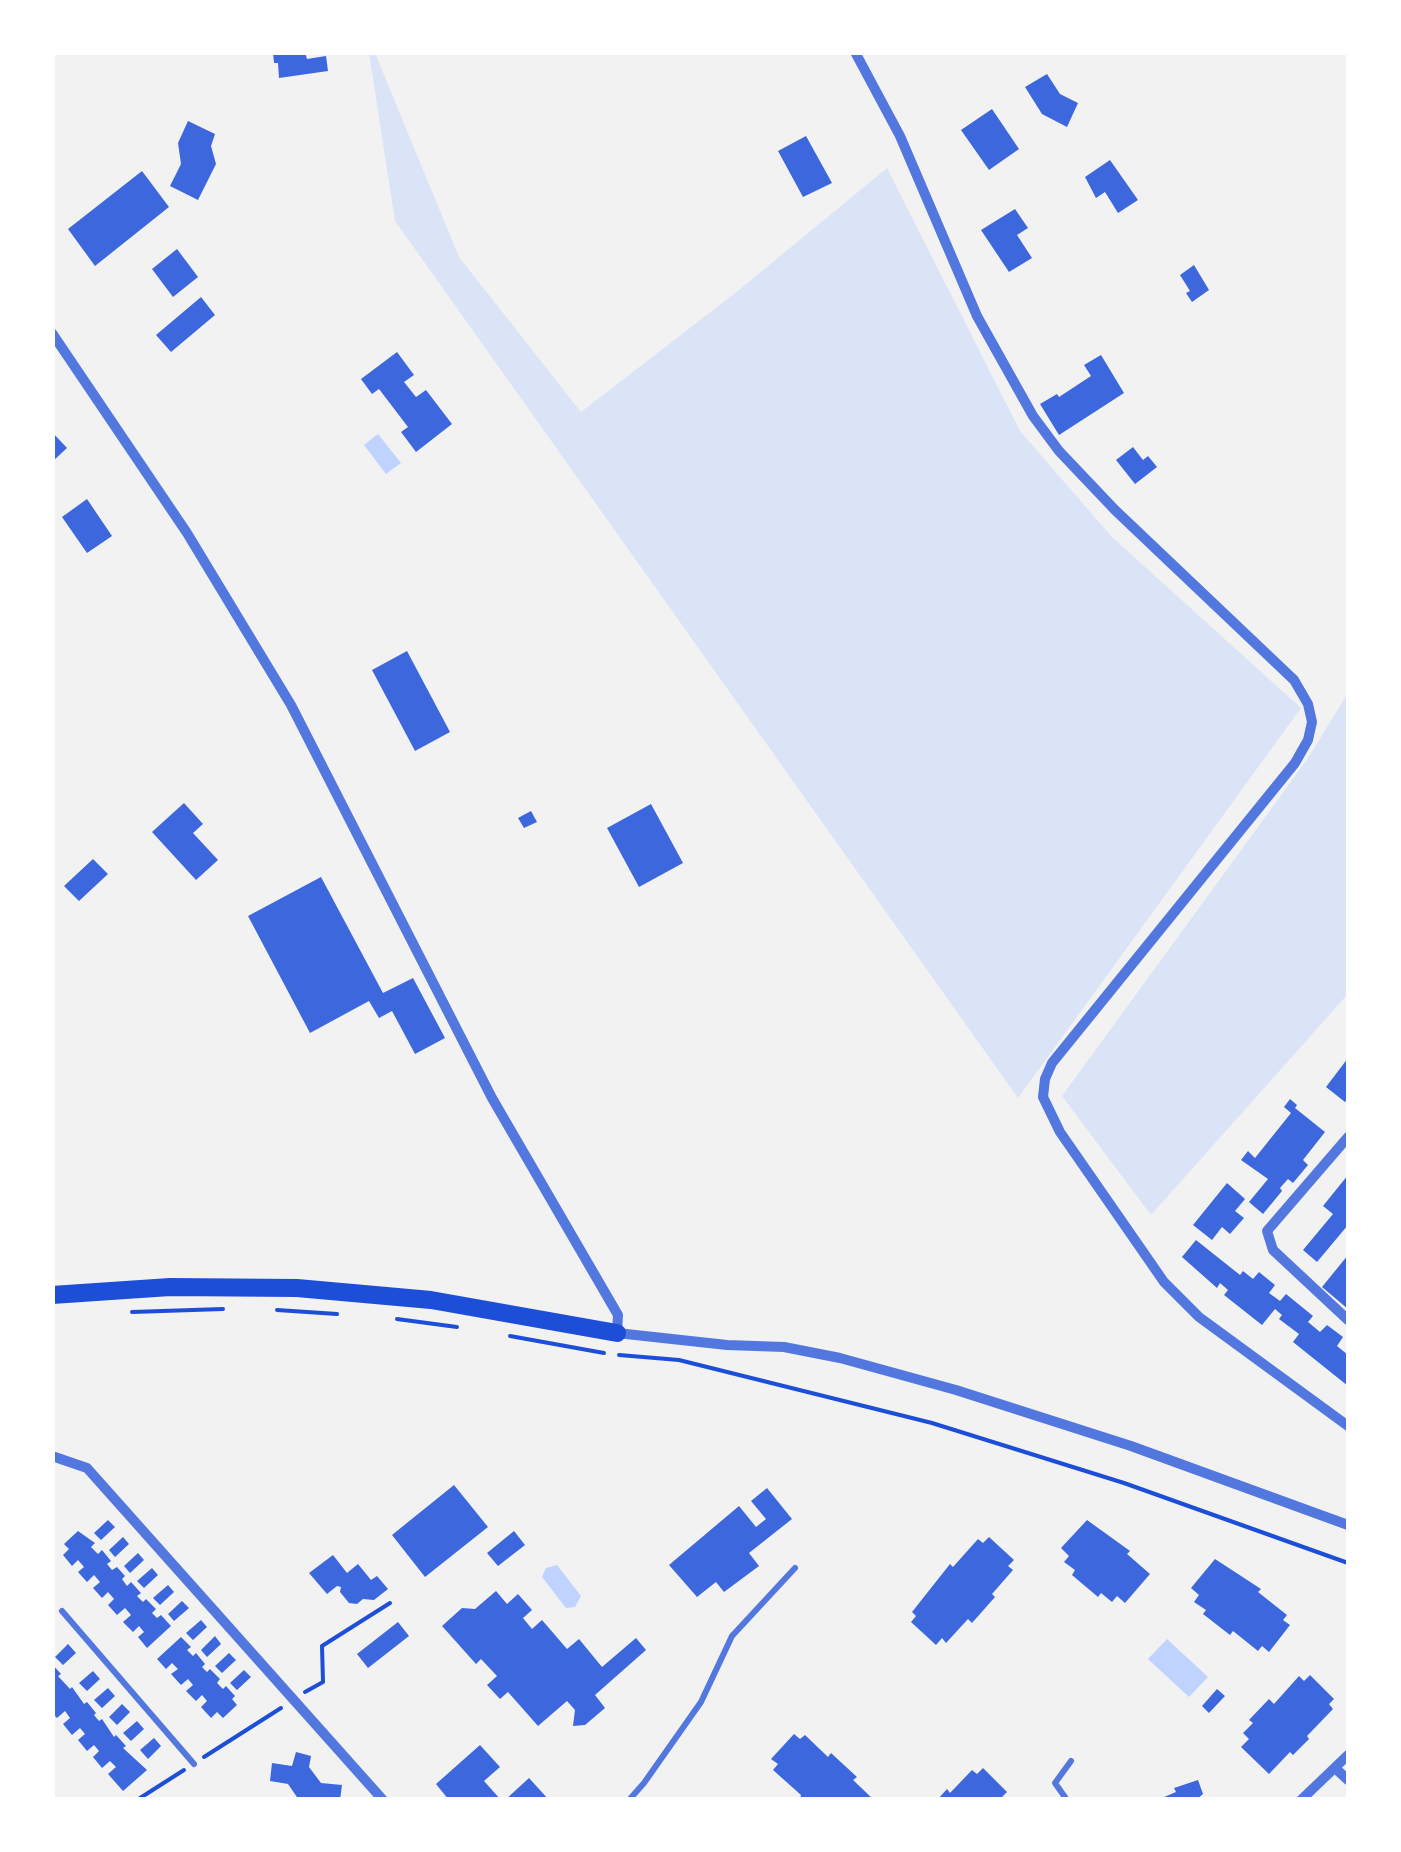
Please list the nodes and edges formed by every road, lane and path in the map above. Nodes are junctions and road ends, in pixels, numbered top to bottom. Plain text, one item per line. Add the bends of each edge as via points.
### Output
1 (855, 52) edge
2 (52, 333) edge
3 (1348, 1137) edge
4 (52, 1295) edge
5 (269, 1309) dead end
6 (234, 1310) dead end
7 (128, 1312) dead end
8 (341, 1314) dead end
9 (394, 1318) dead end
10 (1348, 1320) edge
11 (463, 1328) dead end
12 (497, 1332) dead end
13 (617, 1332) junction
14 (1348, 1426) edge
15 (52, 1456) edge
16 (1348, 1525) edge
17 (1348, 1563) edge
18 (795, 1568) dead end
19 (390, 1604) dead end
20 (62, 1611) dead end
21 (294, 1699) junction
22 (1348, 1755) edge
23 (1071, 1761) dead end
24 (194, 1764) junction
25 (1335, 1768) junction
26 (1348, 1780) edge
27 (137, 1800) edge
28 (383, 1800) edge
29 (629, 1800) edge
30 (1067, 1800) edge
31 (1302, 1800) edge

1 - 14 street via 900,136 977,316 1033,416 1115,510 1294,680 1308,704 1312,722 1295,763 1061,1052 1043,1097 1164,1282 1198,1317
2 - 13 street via 187,533 291,705 492,1098 618,1315
3 - 10 street via 1268,1231 1273,1250
4 - 13 main road via 297,1288 431,1300
5 - 8 path
6 - 7 path
9 - 11 path
12 - 17 path via 576,1350 679,1360 868,1405 1124,1483
13 - 16 street via 840,1358 1131,1446
15 - 21 street via 87,1468
18 - 29 lane via 732,1636 702,1702
19 - 21 path via 322,1646 323,1682
20 - 24 lane
21 - 24 path
21 - 28 street
22 - 25 street
23 - 30 lane via 1055,1783
24 - 27 path
25 - 26 street
25 - 31 street

